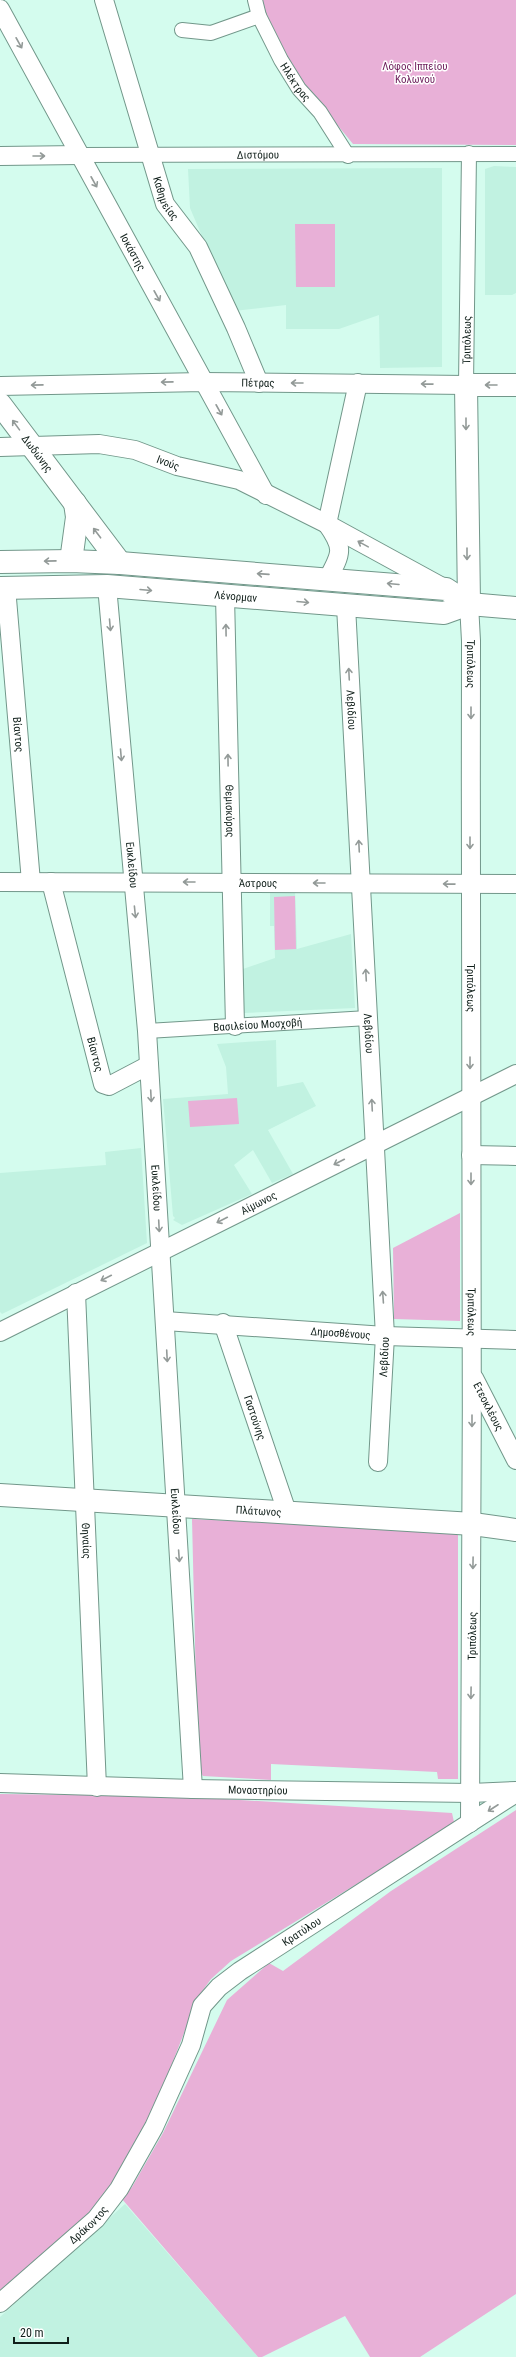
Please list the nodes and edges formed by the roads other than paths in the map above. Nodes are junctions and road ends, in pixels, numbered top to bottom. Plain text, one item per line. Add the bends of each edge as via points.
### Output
1 (104, 0) edge
2 (255, 0) edge
3 (0, 9) edge
4 (259, 16) junction
5 (182, 30) dead end
6 (469, 153) junction
7 (516, 154) edge
8 (150, 155) junction
9 (0, 156) edge
10 (80, 156) junction
11 (348, 156) junction
12 (203, 382) junction
13 (259, 383) junction
14 (358, 384) junction
15 (466, 385) junction
16 (516, 385) edge
17 (0, 386) edge
18 (0, 404) edge
19 (31, 446) junction
20 (0, 447) edge
21 (266, 495) junction
22 (74, 503) junction
23 (327, 524) junction
24 (71, 560) junction
25 (0, 562) edge
26 (120, 563) junction
27 (328, 578) junction
28 (107, 586) junction
29 (3, 587) edge
30 (446, 589) junction
31 (225, 596) junction
32 (469, 604) junction
33 (346, 606) junction
34 (516, 608) edge
35 (0, 882) edge
36 (31, 882) junction
37 (51, 882) junction
38 (132, 882) junction
39 (230, 882) junction
40 (360, 883) junction
41 (470, 884) junction
42 (516, 884) edge
43 (368, 1018) junction
44 (235, 1026) junction
45 (147, 1031) junction
46 (149, 1065) junction
47 (516, 1074) edge
48 (470, 1098) junction
49 (374, 1144) junction
50 (471, 1155) junction
51 (516, 1156) edge
52 (160, 1251) junction
53 (76, 1294) junction
54 (165, 1321) junction
55 (223, 1323) junction
56 (0, 1332) edge
57 (385, 1336) junction
58 (473, 1339) junction
59 (516, 1340) edge
60 (472, 1373) junction
61 (516, 1460) edge
62 (378, 1462) dead end
63 (0, 1495) edge
64 (85, 1500) junction
65 (176, 1505) junction
66 (287, 1512) junction
67 (473, 1524) junction
68 (516, 1530) edge
69 (0, 1783) edge
70 (98, 1787) junction
71 (193, 1789) junction
72 (516, 1792) edge
73 (470, 1793) junction
74 (470, 1823) junction
75 (154, 2127) joint
76 (0, 2303) edge

1 - 8 street, Καθημείας
2 - 4 street, Ηλέκτρας
3 -> 10 street, Ιοκάστης
4 - 5 street via 212,33
4 - 11 street, Ηλέκτρας via 299,89 320,112
6 - 7 street, Διστόμου
6 - 11 street, Διστόμου
6 - 15 street, Τριπόλεως
8 - 10 street, Διστόμου
8 - 11 street, Διστόμου
8 - 13 street, Καθημείας via 165,204 198,247
9 -> 10 street, Διστόμου
10 -> 12 street, Ιοκάστης
12 - 13 street, Πέτρας
12 -> 17 street, Πέτρας
12 -> 21 street, Ιοκάστης
14 -> 13 street, Πέτρας
15 -> 14 street, Πέτρας
14 - 23 street
16 -> 15 main road, Πέτρας
15 -> 32 main road, Τριπόλεως
19 -> 18 main road, Δωδώνης
19 - 20 street, Ινούς
19 - 21 street, Ινούς via 99,444 135,450 177,466 239,480
19 - 22 main road, Δωδώνης
21 - 23 street, Ινούς
22 - 24 main road via 77,516
26 -> 22 main road, Δωδώνης
23 - 27 street via 341,548
30 -> 23 street, Λένορμαν
24 -> 25 main road, Λένορμαν
24 - 26 main road, Λένορμαν
27 -> 26 main road, Λένορμαν
30 -> 27 main road, Λένορμαν
28 - 29 main road, Λένορμαν
28 -> 31 main road, Λένορμαν
28 -> 38 street, Ευκλείδου
29 - 36 street, Βίαντος
30 - 32 main road, Λένορμαν
31 -> 33 main road, Λένορμαν
39 -> 31 street, Θεμισκύρας
32 - 33 main road, Λένορμαν via 444,613
32 - 34 main road, Λένορμαν
32 -> 41 street, Τριπόλεως
40 -> 33 street, Λεβιδίου
35 - 36 street, Άστρους
36 - 37 street, Άστρους
37 - 38 street, Άστρους
37 - 46 street, Βίαντος via 103,1084 109,1086
39 -> 38 street, Άστρους
38 -> 45 street, Ευκλείδου
40 -> 39 street, Άστρους
39 - 44 street, Θεμισκύρας
41 -> 40 street, Άστρους
43 -> 40 street, Λεβιδίου
41 - 42 street, Άστρους
41 -> 48 street, Τριπόλεως
43 - 44 street, Βασιλείου Μοσχοβή
49 -> 43 street, Λεβιδίου
44 - 45 street, Βασιλείου Μοσχοβή
45 - 46 street, Ευκλείδου
46 -> 52 street, Ευκλείδου
47 - 48 street, Αίμωνος
48 - 49 street, Αίμωνος
48 - 50 street, Τριπόλεως
49 -> 52 street, Αίμωνος
57 -> 49 street, Λεβιδίου
50 - 51 street
50 -> 58 street, Τριπόλεως
52 -> 53 street, Αίμωνος
52 - 54 street, Ευκλείδου
53 - 56 street, Αίμωνος
53 - 64 street, Θηναίας
54 - 55 street, Δημοσθένους
54 -> 65 street, Ευκλείδου
55 - 57 street, Δημοσθένους
55 - 66 street, Γαστούνης
57 - 58 street, Δημοσθένους
57 - 62 street, Λεβιδίου
58 - 59 street, Δημοσθένους
58 - 60 street, Τριπόλεως
60 - 61 street, Ετεοκλέους
60 -> 67 street, Τριπόλεως
63 - 64 main road, Πλάτωνος
64 - 65 main road, Πλάτωνος
64 - 70 street, Θηναίας
65 - 66 main road, Πλάτωνος
65 -> 71 street, Ευκλείδου
66 - 67 main road, Πλάτωνος
67 - 68 main road, Πλάτωνος
67 -> 73 street, Τριπόλεως
69 - 70 street, Μοναστηρίου
70 - 71 street, Μοναστηρίου
71 - 73 street, Μοναστηρίου
72 - 73 street, Μοναστηρίου
72 -> 74 street, Κρατύλου
73 - 74 street, Τριπόλεως
74 - 75 street, Κρατύλου via 219,1987 202,2006 191,2045
75 - 76 street, Δράκοντος via 119,2189 96,2219

